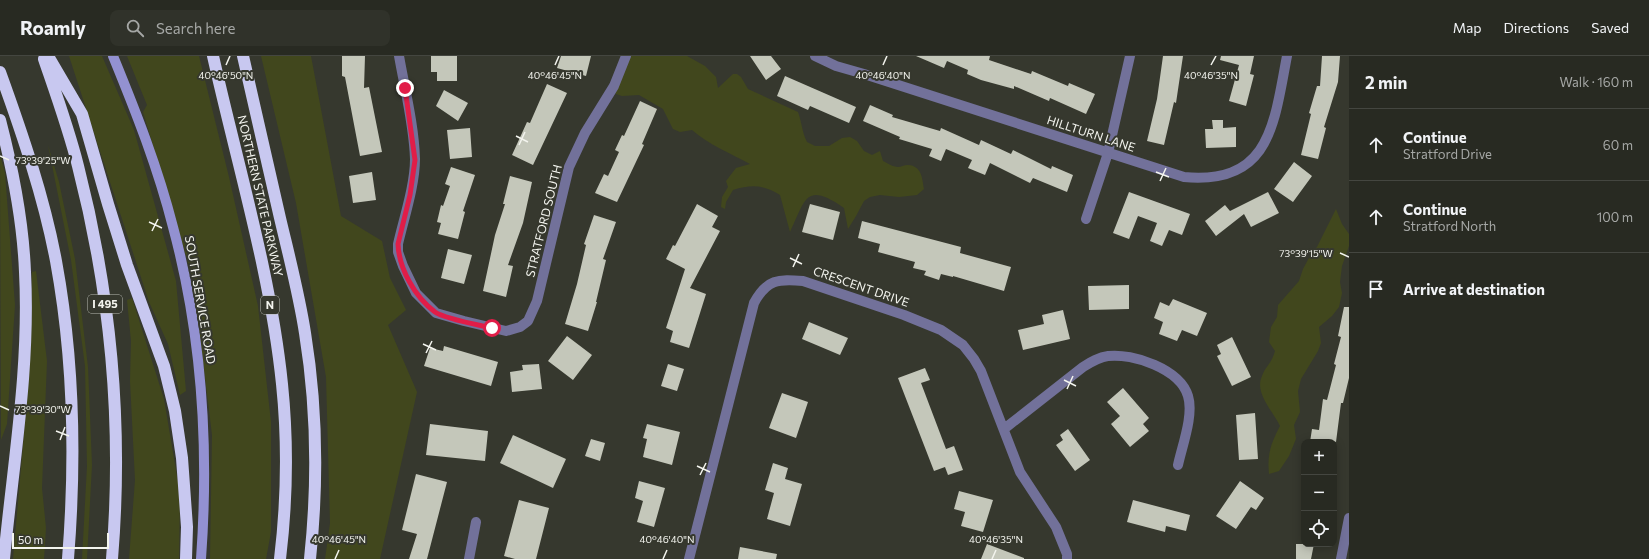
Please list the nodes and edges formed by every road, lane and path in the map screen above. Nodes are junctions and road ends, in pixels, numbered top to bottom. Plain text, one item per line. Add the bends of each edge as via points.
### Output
1 (43, 56) edge
2 (48, 56) edge
3 (113, 56) edge
4 (213, 56) edge
5 (243, 56) edge
6 (399, 56) edge
7 (626, 56) edge
8 (815, 56) edge
9 (1130, 56) edge
10 (1287, 56) edge
11 (0, 72) edge
12 (0, 120) edge
13 (1108, 153) junction
14 (1086, 219) dead end
15 (1004, 429) junction
16 (1178, 465) dead end
17 (1349, 518) edge
18 (476, 522) dead end
19 (4, 559) edge
20 (68, 559) edge
21 (112, 559) edge
22 (186, 559) edge
23 (201, 559) edge
24 (280, 559) edge
25 (310, 559) edge
26 (469, 559) edge
27 (689, 559) edge
28 (1067, 559) edge
29 (1342, 559) edge

1 - 21 highway, I 495 via 78,164 105,303 116,446
2 - 22 highway via 82,114 120,243 164,366 175,411 182,458 187,527
3 - 23 main road, SOUTH SERVICE ROAD via 158,172 174,227 188,295 202,415 204,483
4 - 24 highway, NORTHERN STATE PARKWAY / N via 262,266 280,360 286,455
5 - 25 highway, NORTHERN STATE PARKWAY via 305,334 313,401 315,450
6 - 7 street, STRATFORD SOUTH via 415,160 410,195 398,244 398,252 406,274 416,292 436,313 506,331 520,327 528,320 537,301 569,167 585,133 614,86
8 - 13 street, HILLTURN LANE via 836,66
9 - 13 street
10 - 13 street, HILLTURN LANE via 1272,127 1263,146 1252,160 1231,173 1203,179 1184,177
11 - 20 highway via 45,215 56,260 63,306 69,353 73,448
12 - 19 highway via 17,198 26,304 21,396
13 - 14 street
15 - 16 street via 1083,367 1096,360 1117,356 1143,361 1169,372 1179,380 1188,395 1190,408
15 - 27 street, CRESCENT DRIVE via 974,359 963,345 941,330 904,314 803,281 777,280 767,285 754,302
15 - 28 street, CRESCENT DRIVE via 1020,472 1056,527
17 - 29 street
18 - 26 street

